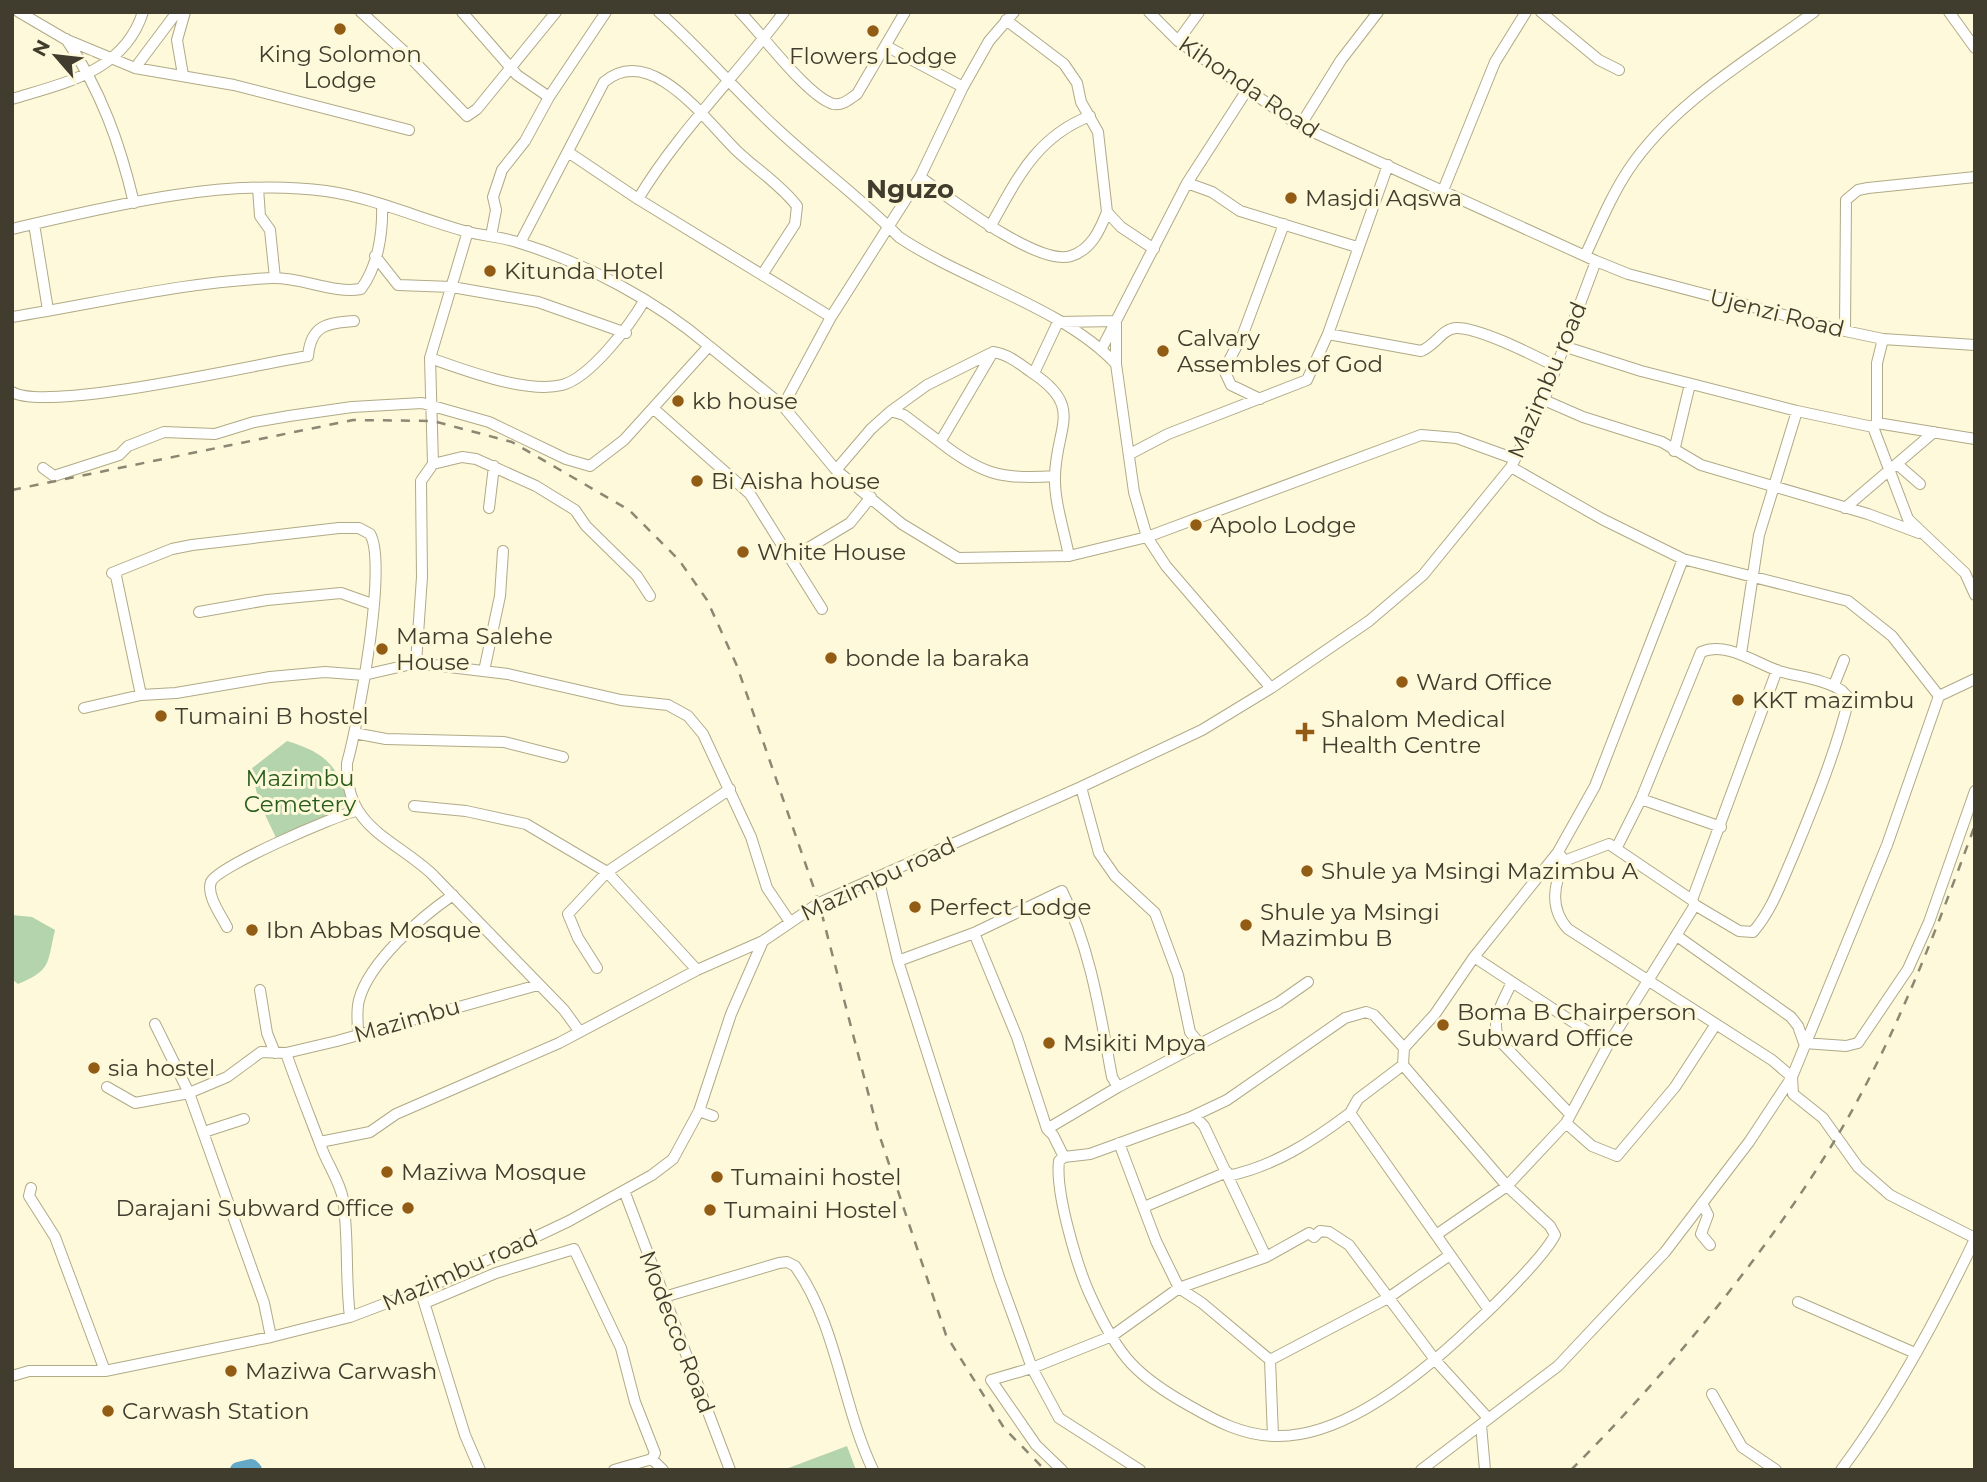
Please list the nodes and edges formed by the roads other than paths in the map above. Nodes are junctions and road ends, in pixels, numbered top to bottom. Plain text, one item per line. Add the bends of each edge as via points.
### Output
1 (19, 12) edge
2 (143, 12) edge
3 (177, 12) edge
4 (186, 12) edge
5 (361, 12) edge
6 (462, 12) edge
7 (556, 12) edge
8 (606, 12) edge
9 (659, 12) edge
10 (740, 12) edge
11 (784, 12) edge
12 (905, 12) edge
13 (1149, 12) edge
14 (1199, 12) edge
15 (1378, 12) edge
16 (1526, 12) edge
17 (1541, 12) edge
18 (1814, 12) edge
19 (1949, 12) edge
20 (1010, 16) edge
21 (65, 38) junction
22 (766, 38) junction
23 (1178, 41) junction
24 (886, 46) junction
25 (1975, 48) edge
26 (110, 59) junction
27 (511, 66) junction
28 (135, 68) junction
29 (1619, 70) dead end
30 (183, 75) junction
31 (89, 76) junction
32 (728, 82) junction
33 (963, 87) junction
34 (1247, 90) junction
35 (549, 97) junction
36 (12, 99) edge
37 (702, 114) junction
38 (1090, 116) junction
39 (1300, 126) junction
40 (409, 130) dead end
41 (568, 152) junction
42 (1388, 165) junction
43 (920, 177) junction
44 (1975, 177) edge
45 (1187, 183) junction
46 (258, 188) junction
47 (1443, 193) junction
48 (638, 199) junction
49 (134, 203) junction
50 (382, 205) junction
51 (1107, 212) junction
52 (34, 224) junction
53 (1284, 224) junction
54 (990, 227) junction
55 (890, 228) junction
56 (12, 229) edge
57 (468, 232) junction
58 (491, 236) junction
59 (520, 243) junction
60 (1357, 247) junction
61 (1153, 249) junction
62 (375, 256) junction
63 (1585, 256) junction
64 (1596, 261) junction
65 (762, 275) junction
66 (275, 278) junction
67 (452, 287) junction
68 (644, 301) junction
69 (48, 310) junction
70 (12, 317) edge
71 (831, 317) junction
72 (354, 321) dead end
73 (1116, 321) junction
74 (1058, 322) junction
75 (1845, 331) junction
76 (625, 333) junction
77 (1328, 334) junction
78 (1883, 339) junction
79 (1975, 345) edge
80 (709, 346) junction
81 (1566, 347) junction
82 (1101, 350) junction
83 (993, 352) junction
84 (430, 358) junction
85 (1116, 365) junction
86 (1558, 367) junction
87 (1034, 373) junction
88 (1690, 384) junction
89 (12, 392) edge
90 (1260, 400) junction
91 (1544, 400) junction
92 (430, 404) junction
93 (783, 406) junction
94 (654, 409) junction
95 (891, 411) junction
96 (1797, 411) junction
97 (1875, 425) junction
98 (1934, 432) junction
99 (1975, 439) edge
100 (940, 442) junction
101 (1674, 451) junction
102 (1130, 454) junction
103 (1513, 463) junction
104 (433, 464) junction
105 (495, 466) junction
106 (43, 468) dead end
107 (1893, 469) junction
108 (836, 470) junction
109 (1055, 476) junction
110 (1920, 484) dead end
111 (1774, 486) junction
112 (871, 497) junction
113 (489, 508) dead end
114 (1845, 508) junction
115 (1928, 536) junction
116 (1147, 537) junction
117 (503, 551) dead end
118 (1069, 556) junction
119 (790, 559) junction
120 (1683, 559) junction
121 (1975, 564) edge
122 (1965, 573) junction
123 (1753, 576) junction
124 (1975, 595) edge
125 (650, 596) dead end
126 (372, 604) junction
127 (822, 609) dead end
128 (199, 611) dead end
129 (1741, 654) junction
130 (1844, 660) dead end
131 (416, 663) junction
132 (1777, 670) junction
133 (484, 671) junction
134 (364, 675) junction
135 (1975, 679) edge
136 (1834, 685) junction
137 (1271, 688) junction
138 (141, 695) junction
139 (1939, 696) junction
140 (84, 708) dead end
141 (354, 733) junction
142 (563, 757) dead end
143 (1081, 787) junction
144 (730, 789) junction
145 (1975, 791) edge
146 (1641, 799) junction
147 (414, 806) dead end
148 (356, 811) junction
149 (1721, 827) junction
150 (1616, 849) junction
151 (1561, 856) junction
152 (1545, 870) junction
153 (607, 872) junction
154 (878, 877) junction
155 (1534, 885) junction
156 (1554, 885) junction
157 (453, 895) junction
158 (1694, 902) junction
159 (790, 922) junction
160 (227, 927) dead end
161 (974, 933) junction
162 (1677, 936) junction
163 (762, 941) junction
164 (1474, 957) junction
165 (898, 961) junction
166 (597, 968) dead end
167 (697, 970) junction
168 (1308, 982) dead end
169 (1511, 984) junction
170 (1649, 984) junction
171 (538, 985) junction
172 (260, 990) dead end
173 (155, 1024) dead end
174 (1716, 1024) junction
175 (580, 1032) junction
176 (358, 1033) junction
177 (1804, 1043) junction
178 (1199, 1044) junction
179 (1608, 1045) junction
180 (1404, 1048) junction
181 (281, 1053) junction
182 (1403, 1065) junction
183 (1792, 1077) junction
184 (107, 1087) dead end
185 (1118, 1087) junction
186 (189, 1093) junction
187 (699, 1111) junction
188 (1350, 1114) junction
189 (713, 1116) dead end
190 (1189, 1118) junction
191 (244, 1119) dead end
192 (1568, 1119) junction
193 (1047, 1129) junction
194 (204, 1132) junction
195 (320, 1142) junction
196 (1119, 1143) junction
197 (1064, 1157) junction
198 (1227, 1174) junction
199 (1507, 1186) junction
200 (31, 1188) dead end
201 (625, 1193) junction
202 (1702, 1203) junction
203 (1144, 1207) junction
204 (1436, 1235) junction
205 (1975, 1239) edge
206 (1710, 1245) dead end
207 (1450, 1255) junction
208 (1266, 1257) junction
209 (1964, 1263) junction
210 (1975, 1270) edge
211 (1178, 1288) junction
212 (418, 1291) junction
213 (664, 1297) junction
214 (1388, 1298) junction
215 (1798, 1302) dead end
216 (425, 1303) junction
217 (1489, 1310) junction
218 (350, 1317) junction
219 (1112, 1336) junction
220 (271, 1337) junction
221 (1915, 1353) junction
222 (1270, 1360) junction
223 (1436, 1361) junction
224 (1032, 1368) junction
225 (105, 1371) junction
226 (12, 1376) edge
227 (1712, 1394) dead end
228 (1484, 1422) junction
229 (1273, 1436) junction
230 (652, 1459) junction
231 (480, 1470) edge
232 (614, 1470) edge
233 (663, 1470) edge
234 (730, 1470) edge
235 (873, 1470) edge
236 (1062, 1470) edge
237 (1140, 1470) edge
238 (1421, 1470) edge
239 (1485, 1470) edge
240 (1776, 1470) edge
241 (1841, 1470) edge

1 - 21 street
2 - 26 street via 130,38
3 - 28 street
4 - 30 street via 177,40
5 - 27 street via 467,116
6 - 27 street
7 - 27 street
8 - 35 street
9 - 32 street via 693,41
10 - 22 street
11 - 22 street
12 - 24 street
13 - 23 street, Kihonda Road
14 - 23 street
15 - 39 street
16 - 47 street via 1494,62
17 - 29 street via 1599,60
18 - 63 street via 1661,130 1630,168
19 - 25 street
20 - 33 street via 989,41
20 - 38 street via 1064,64
21 - 26 street
21 - 31 street
22 - 24 street via 814,93 834,104 857,94
22 - 32 street
23 - 34 street, Kihonda Road
24 - 33 street
26 - 28 street
26 - 31 street
27 - 35 street
28 - 30 street
30 - 40 street
31 - 36 street
31 - 49 street via 122,151
32 - 37 street
32 - 55 street
33 - 43 street
34 - 39 street, Kihonda Road
34 - 45 street
35 - 58 street via 525,141 502,170 493,197 496,210
37 - 41 street via 671,86 645,71 616,72 604,82
37 - 48 street via 671,146
37 - 65 street via 797,206 796,225
38 - 51 street via 1098,132
38 - 54 street via 1066,125 1040,148 1025,165
39 - 42 street, Kihonda Road
41 - 48 street
41 - 59 street
42 - 47 street, Kihonda Road
42 - 60 street
43 - 54 street
43 - 55 street
44 - 75 street via 1868,188 1846,200
45 - 53 street via 1212,192 1240,211
45 - 61 street
46 - 49 street
46 - 50 street via 323,191
46 - 66 street via 260,216 270,230
47 - 63 street, Kihonda Road
48 - 65 street
49 - 52 street
50 - 57 street
50 - 62 street via 383,225
51 - 54 street via 1088,247 1069,257 1038,251
51 - 61 street via 1121,228
52 - 56 street
52 - 69 street
53 - 60 street
53 - 90 street via 1243,334 1224,370 1231,385
55 - 71 street
55 - 74 street via 921,252
57 - 58 street
57 - 67 street
58 - 59 street
59 - 68 street via 578,266
60 - 77 street
61 - 73 street
62 - 66 street via 361,289 349,291
62 - 67 street via 398,285
63 - 64 street, Ujenzi Road
64 - 75 street, Ujenzi Road via 1628,274
64 - 81 street, Mazimbu road
65 - 71 street
66 - 69 street via 132,293
67 - 76 street via 538,302
67 - 84 street
68 - 76 street
68 - 80 street
69 - 70 street
71 - 93 street
72 - 89 street via 327,323 317,332 308,356 76,397 25,398
73 - 74 street
73 - 82 street
73 - 85 street
74 - 82 street
74 - 87 street
75 - 78 street, Ujenzi Road
76 - 84 street via 578,377 560,386 519,384
77 - 86 street via 1421,351 1435,346 1442,334 1455,328 1479,332
77 - 90 street via 1307,380
78 - 79 street, Ujenzi Road
78 - 97 street via 1877,363
80 - 93 street
80 - 94 street
81 - 86 street, Mazimbu road
81 - 88 street
82 - 85 street
83 - 87 street
83 - 95 street via 927,385
83 - 100 street
84 - 92 street
85 - 102 street
86 - 91 street, Mazimbu road
87 - 109 street via 1052,386 1066,411
88 - 96 street
88 - 101 street
90 - 102 street via 1168,434
91 - 101 street via 1662,442
91 - 103 street, Mazimbu road
92 - 94 street via 489,422 590,466 610,453
92 - 104 street
92 - 106 street via 352,407 254,422 215,434 164,432 68,473 54,476
93 - 108 street
94 - 119 street via 750,494
95 - 100 street via 904,415
95 - 108 street
96 - 97 street
96 - 111 street
97 - 98 street
97 - 107 street
98 - 99 street
98 - 107 street
100 - 109 street via 968,461 1013,479
101 - 111 street via 1701,465
102 - 116 street via 1134,492
103 - 116 street via 1457,438 1420,435
103 - 120 street via 1602,519
103 - 137 street, Mazimbu road via 1423,575 1369,621
104 - 105 street via 462,457
104 - 131 street via 421,481 420,492 423,536
105 - 113 street
105 - 125 street via 575,510
107 - 110 street
107 - 114 street
107 - 115 street via 1908,519
108 - 112 street
109 - 118 street
111 - 114 street
111 - 123 street
112 - 118 street via 902,524 958,558
112 - 119 street via 850,523
114 - 115 street
115 - 122 street
116 - 118 street
116 - 137 street via 1166,566
117 - 133 street via 500,596
119 - 127 street
120 - 123 street
120 - 151 street via 1595,786
121 - 122 street
122 - 124 street
123 - 129 street
123 - 139 street via 1848,601 1892,636
126 - 128 street via 341,593
126 - 134 street via 370,654
126 - 138 street via 374,544 370,534 359,528 172,549 112,573
129 - 132 street
129 - 146 street via 1709,648 1701,652
130 - 136 street
131 - 133 street
131 - 134 street
132 - 136 street
132 - 149 street
133 - 144 street via 676,708 697,724
134 - 138 street via 325,672
134 - 141 street
135 - 139 street
136 - 158 street via 1849,698 1843,721 1768,915 1753,932 1739,931
137 - 143 street, Mazimbu road via 1202,730
138 - 140 street
139 - 177 street via 1882,858
141 - 142 street via 386,740 504,742
141 - 148 street via 347,779
143 - 154 street, Mazimbu road
143 - 178 street via 1099,853 1115,876 1155,913 1178,975 1190,1032
144 - 153 street
144 - 159 street via 767,888
145 - 177 street via 1929,922 1893,994 1858,1043
146 - 149 street
146 - 150 street
147 - 153 street via 526,824
148 - 157 street via 377,834 414,858
148 - 160 street via 216,874 211,892
149 - 158 street
150 - 151 street via 1604,843
150 - 158 street
151 - 152 street
151 - 156 street
152 - 155 street
152 - 156 street
153 - 166 street via 568,914
153 - 167 street
154 - 159 street, Mazimbu road via 819,902
154 - 165 street
155 - 156 street
155 - 164 street
156 - 170 street via 1557,912 1568,929
157 - 171 street
157 - 176 street via 402,936 366,985 357,1010
158 - 162 street
159 - 163 street, Mazimbu road
161 - 165 street
161 - 185 street via 1062,891 1080,928 1112,1077
161 - 193 street via 1017,1037
162 - 170 street
162 - 177 street via 1791,1017
163 - 167 street
163 - 187 street, Mazimbu road via 731,1014
164 - 169 street
164 - 180 street via 1435,1014
165 - 224 street
167 - 175 street
168 - 178 street
169 - 179 street
169 - 192 street via 1495,1021 1499,1040
170 - 174 street
170 - 179 street
171 - 175 street
171 - 176 street, Mazimbu
172 - 181 street via 267,1033
173 - 186 street
174 - 183 street
174 - 192 street via 1675,1087 1617,1156 1592,1146
175 - 195 street via 397,1114 370,1132
176 - 181 street, Mazimbu
177 - 183 street
178 - 185 street
179 - 192 street
180 - 182 street
180 - 190 street via 1374,1015 1354,1013 1250,1086
181 - 186 street, Mazimbu via 261,1052 227,1077
181 - 195 street
182 - 188 street via 1358,1100
182 - 199 street
183 - 202 street
183 - 205 street via 1793,1094 1823,1118 1866,1174 1890,1195
184 - 186 street via 135,1103
185 - 193 street
186 - 194 street
187 - 189 street
187 - 201 street, Mazimbu road via 673,1159
188 - 198 street via 1289,1154 1247,1172
188 - 204 street
190 - 196 street
190 - 198 street via 1195,1116 1202,1123
191 - 194 street
192 - 199 street
193 - 197 street
194 - 220 street via 264,1303
195 - 218 street via 342,1197
196 - 197 street via 1090,1154
196 - 203 street
197 - 219 street via 1059,1161 1059,1182 1076,1254 1085,1285
198 - 203 street
198 - 208 street
199 - 204 street
199 - 217 street via 1555,1235
200 - 225 street via 29,1196 55,1237
201 - 212 street, Mazimbu road
201 - 213 street, Modecco Road
202 - 206 street via 1708,1215 1701,1234
202 - 228 street via 1665,1252 1558,1366
203 - 211 street
204 - 207 street
205 - 209 street
207 - 214 street
207 - 217 street
208 - 211 street
208 - 214 street via 1309,1233 1314,1237 1320,1231 1329,1232 1349,1245
209 - 210 street
209 - 221 street
211 - 219 street
211 - 222 street
212 - 216 street
212 - 218 street, Mazimbu road
213 - 234 street, Modecco Road
213 - 235 street via 779,1263 794,1266 826,1332
214 - 222 street
214 - 223 street
215 - 221 street
216 - 230 street via 496,1273 574,1249 621,1348 655,1452
216 - 231 street via 465,1436
217 - 223 street
218 - 220 street, Mazimbu road
219 - 224 street
219 - 229 street via 1151,1384 1227,1426
220 - 225 street, Mazimbu road
221 - 241 street via 1870,1431
222 - 229 street
223 - 228 street
223 - 229 street via 1350,1417 1292,1435
224 - 236 street via 991,1380 1036,1445
224 - 237 street via 1059,1418
225 - 226 street, Mazimbu road via 29,1371
227 - 240 street via 1742,1447
228 - 238 street
228 - 239 street
230 - 232 street
230 - 233 street

